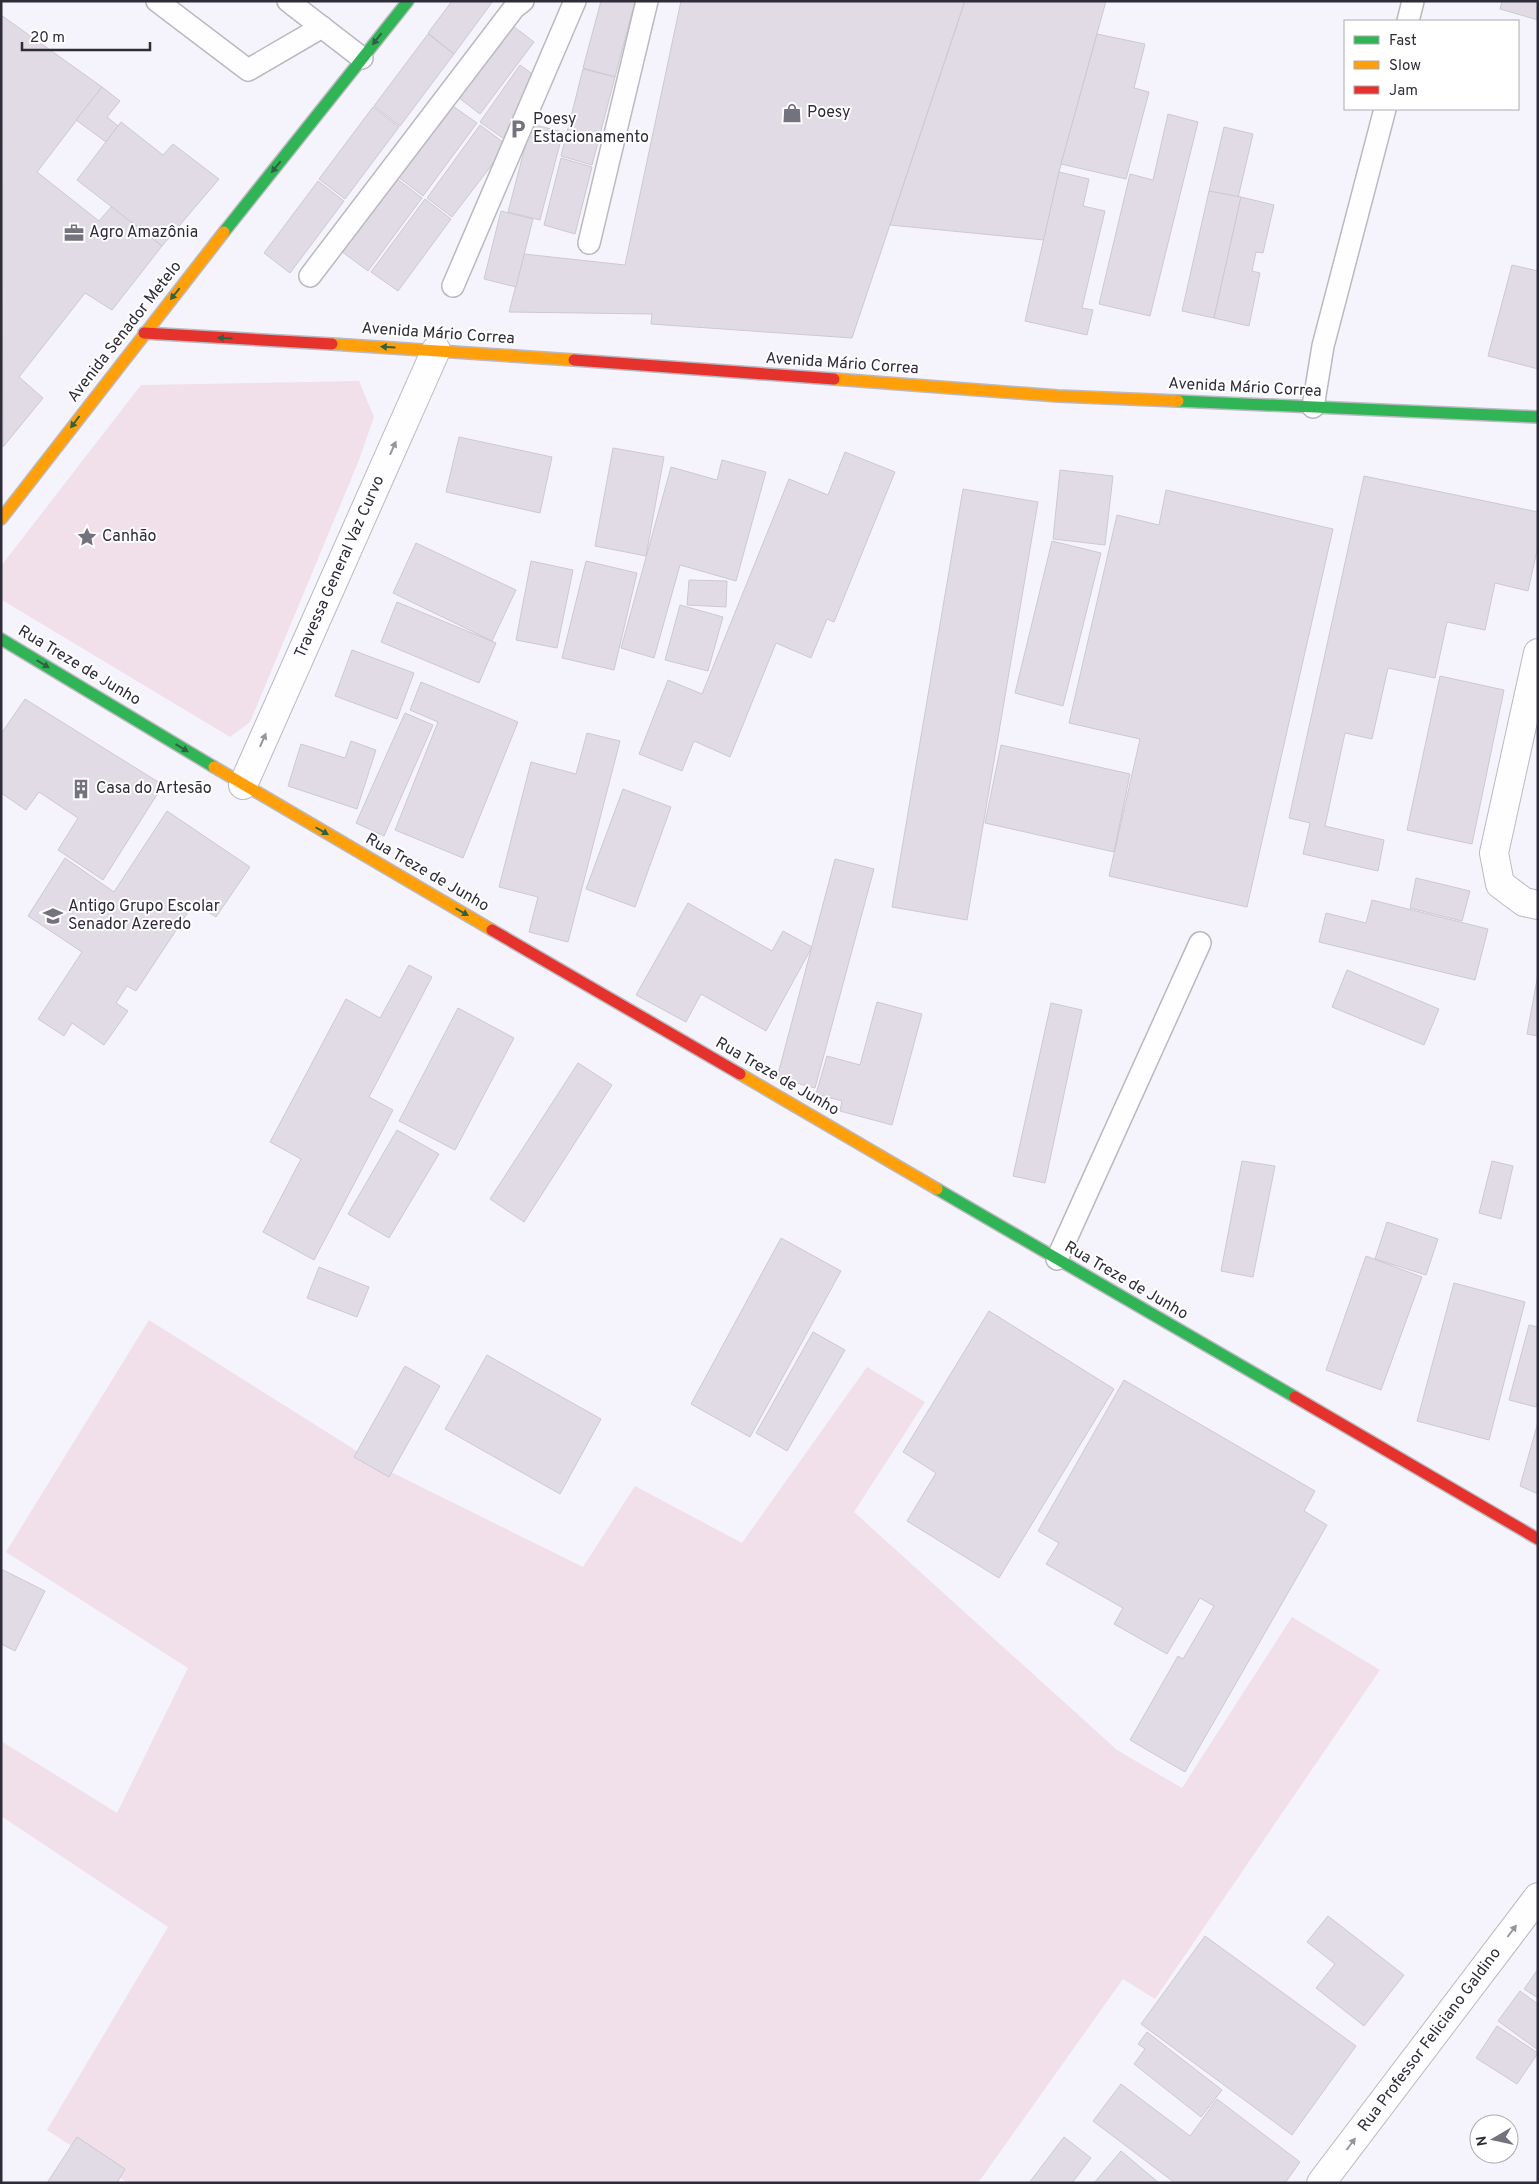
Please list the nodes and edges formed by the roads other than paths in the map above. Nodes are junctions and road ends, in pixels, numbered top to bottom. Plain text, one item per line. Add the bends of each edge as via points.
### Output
1 (157, 1) edge
2 (288, 1) edge
3 (408, 1) edge
4 (523, 1) edge
5 (575, 1) edge
6 (648, 1) edge
7 (1413, 1) edge
8 (1408, 20) edge
9 (322, 27) junction
10 (362, 58) junction
11 (1385, 110) edge
12 (589, 243) dead end
13 (310, 276) dead end
14 (453, 286) dead end
15 (144, 333) junction
16 (436, 350) junction
17 (1313, 407) junction
18 (1538, 417) edge
19 (1, 519) edge
20 (1, 639) edge
21 (1538, 653) edge
22 (243, 784) junction
23 (1538, 905) edge
24 (1200, 943) dead end
25 (1057, 1259) junction
26 (1538, 1539) edge
27 (1538, 1897) edge
28 (1321, 2183) edge

1 - 9 lane via 248,70
2 - 9 lane
3 -> 10 main road, Avenida Senador Metelo
4 - 13 lane via 514,8
5 - 14 lane
6 - 12 lane
7 - 8 lane
9 - 10 lane
10 -> 15 main road, Avenida Senador Metelo
11 - 17 lane via 1323,346
16 -> 15 main road, Avenida Mário Correa
15 -> 19 main road, Avenida Senador Metelo
16 - 17 main road, Avenida Mário Correa via 1058,396
22 -> 16 street, Travessa General Vaz Curvo
17 - 18 main road, Avenida Mário Correa
20 -> 22 main road, Rua Treze de Junho
21 - 23 street via 1494,853 1500,884 1524,902
22 -> 25 main road, Rua Treze de Junho
24 - 25 lane
25 - 26 main road, Rua Treze de Junho
28 -> 27 street, Rua Professor Feliciano Galdino

